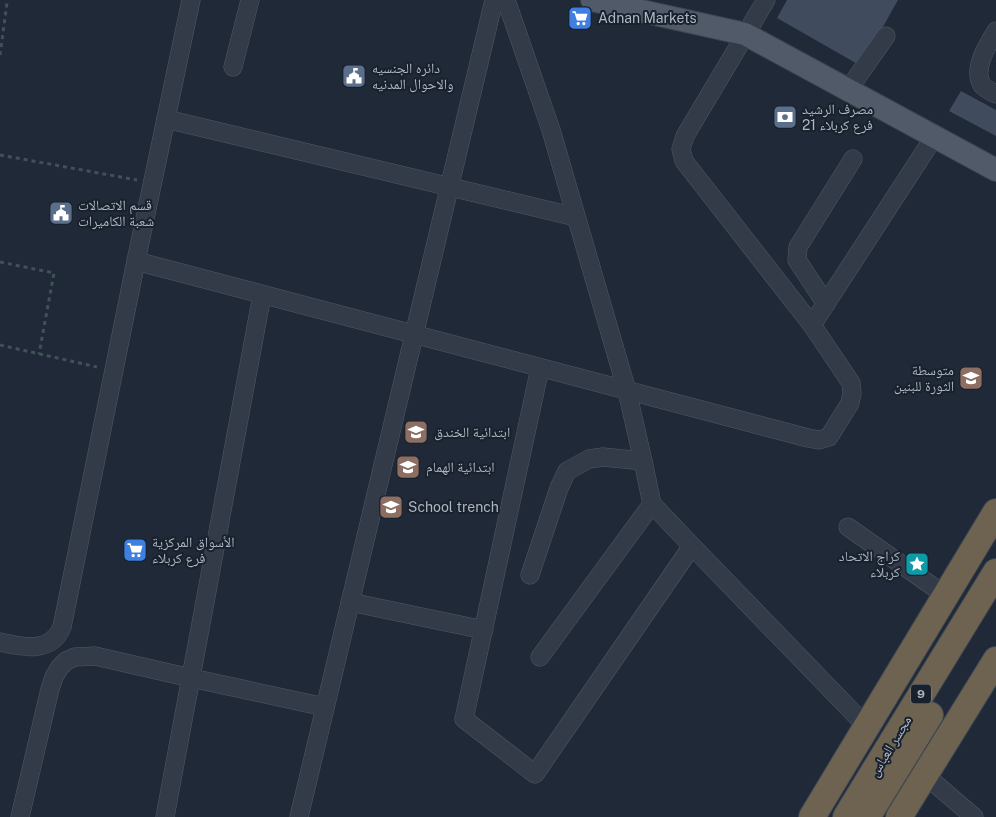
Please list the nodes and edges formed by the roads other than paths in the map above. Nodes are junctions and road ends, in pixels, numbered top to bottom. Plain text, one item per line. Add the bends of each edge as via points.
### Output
1 (191, 0) edge
2 (250, 0) edge
3 (494, 0) edge
4 (506, 0) edge
5 (592, 0) edge
6 (766, 0) edge
7 (630, 4) edge
8 (996, 31) edge
9 (745, 34) junction
10 (886, 36) dead end
11 (233, 67) dead end
12 (848, 90) junction
13 (996, 94) edge
14 (166, 119) junction
15 (934, 137) junction
16 (853, 159) dead end
17 (996, 170) edge
18 (450, 187) junction
19 (576, 217) junction
20 (136, 261) junction
21 (262, 295) junction
22 (826, 304) junction
23 (812, 325) junction
24 (414, 335) junction
25 (540, 368) junction
26 (627, 391) junction
27 (643, 461) junction
28 (652, 504) junction
29 (996, 512) edge
30 (848, 526) dead end
31 (692, 546) junction
32 (996, 572) edge
33 (530, 575) dead end
34 (946, 595) junction
35 (350, 602) junction
36 (996, 606) edge
37 (484, 630) junction
38 (0, 642) edge
39 (540, 657) dead end
40 (996, 660) edge
41 (191, 678) junction
42 (325, 707) junction
43 (866, 726) junction
44 (925, 775) junction
45 (20, 817) edge
46 (165, 817) edge
47 (299, 817) edge
48 (812, 817) edge
49 (846, 817) edge
50 (867, 817) edge
51 (899, 817) edge
52 (974, 817) edge

1 - 14 street
2 - 11 street
3 - 18 street
4 - 19 street via 551,130
5 - 7 main road
6 - 9 street
7 - 9 main road
8 - 13 street via 989,55 980,64 980,80
9 - 12 main road
9 - 23 street via 685,136 681,149 684,161
10 - 12 street
12 - 15 main road
14 - 18 street
14 - 20 street
15 - 17 main road
15 - 22 street
16 - 22 street via 798,247 797,260
18 - 19 street
18 - 24 street
19 - 26 street
20 - 21 street
20 - 38 street via 59,633 49,642 33,647
21 - 24 street
21 - 41 street
22 - 23 street
23 - 26 street via 851,383 850,403 830,437 808,438
24 - 25 street
24 - 35 street
25 - 26 street
25 - 37 street
26 - 27 street
27 - 28 street
27 - 33 street via 603,457 589,459 567,471
28 - 31 street
28 - 39 street
29 - 34 highway
30 - 34 street
31 - 37 street via 535,774 464,719
31 - 43 street
32 - 49 highway, مجسر العباس / 9
34 - 43 highway
35 - 37 street
35 - 42 street
36 - 50 highway, مجسر العباس / 9
40 - 44 highway
41 - 42 street
41 - 45 street via 95,656 66,661 50,689
41 - 46 street
42 - 47 street
43 - 48 highway
44 - 51 highway
44 - 52 street

